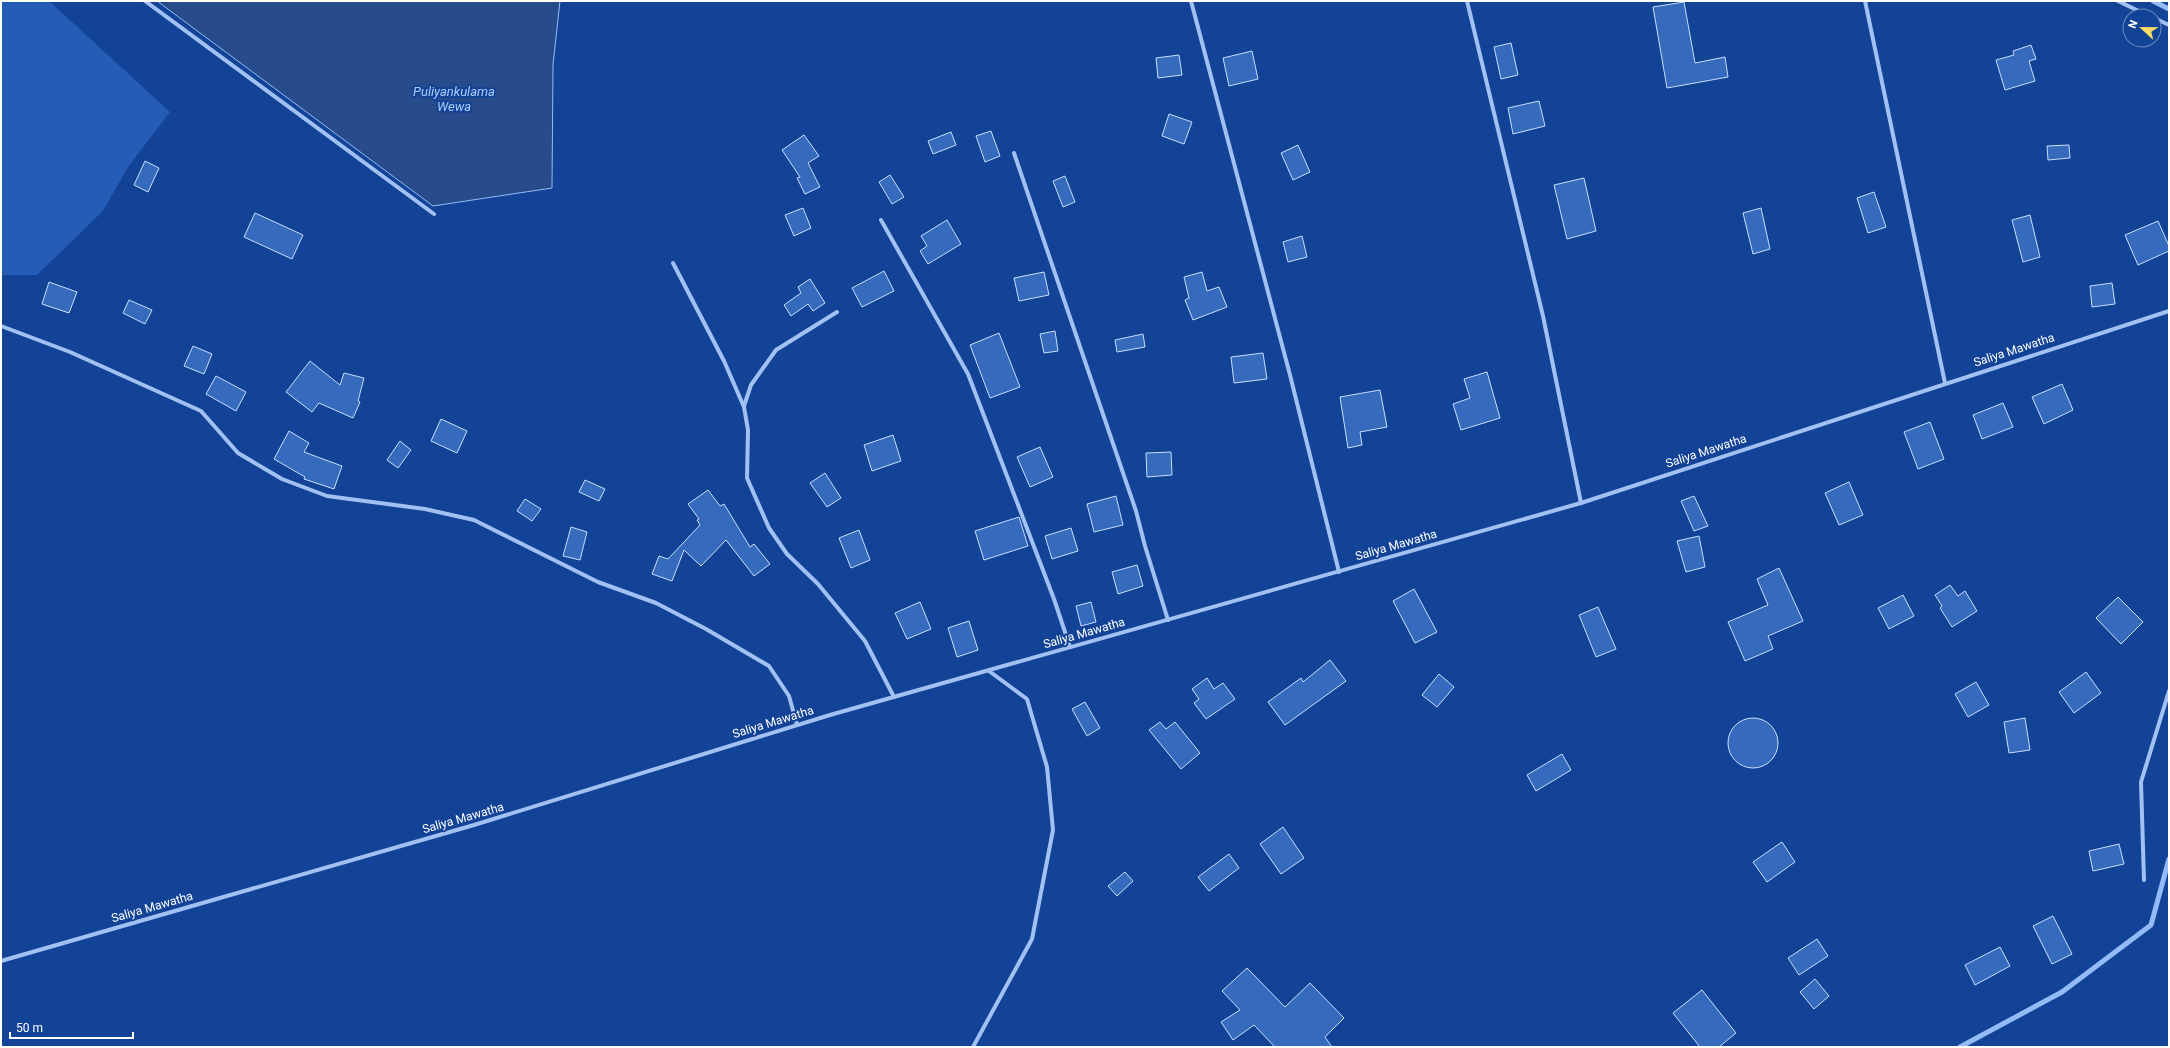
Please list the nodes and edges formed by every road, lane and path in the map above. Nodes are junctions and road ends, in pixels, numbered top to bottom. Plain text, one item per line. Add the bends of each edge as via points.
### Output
1 (145, 1) edge
2 (1191, 1) edge
3 (1467, 1) edge
4 (1865, 1) edge
5 (2118, 1) edge
6 (2132, 8) edge
7 (1014, 153) dead end
8 (434, 214) dead end
9 (881, 220) dead end
10 (673, 263) dead end
11 (2169, 311) edge
12 (837, 312) dead end
13 (1, 326) edge
14 (1945, 383) junction
15 (744, 407) junction
16 (1581, 503) junction
17 (1339, 572) junction
18 (1168, 620) junction
19 (1070, 647) junction
20 (989, 671) junction
21 (2169, 692) edge
22 (894, 697) junction
23 (797, 726) junction
24 (2144, 880) dead end
25 (1, 961) edge
26 (973, 1047) edge

1 - 8 street
2 - 17 street
3 - 16 street via 1543,316
4 - 14 street
5 - 6 street
7 - 18 street via 1136,512
9 - 19 street via 968,374
10 - 15 street via 724,361
11 - 14 street, Saliya Mawatha
12 - 15 street via 776,350 751,385
13 - 23 street via 70,352 201,411 238,452 282,479 327,496 425,509 474,520 598,582 656,603 769,666 789,696
14 - 16 street, Saliya Mawatha
15 - 22 street via 748,430 747,478 769,528 787,554 818,584 865,641
16 - 17 street, Saliya Mawatha
17 - 18 street, Saliya Mawatha
18 - 19 street, Saliya Mawatha
19 - 20 street, Saliya Mawatha
20 - 22 street, Saliya Mawatha
20 - 26 street via 1027,699 1047,767 1053,830 1032,939
21 - 24 street via 2141,782
22 - 23 street, Saliya Mawatha
23 - 25 street, Saliya Mawatha via 474,825

